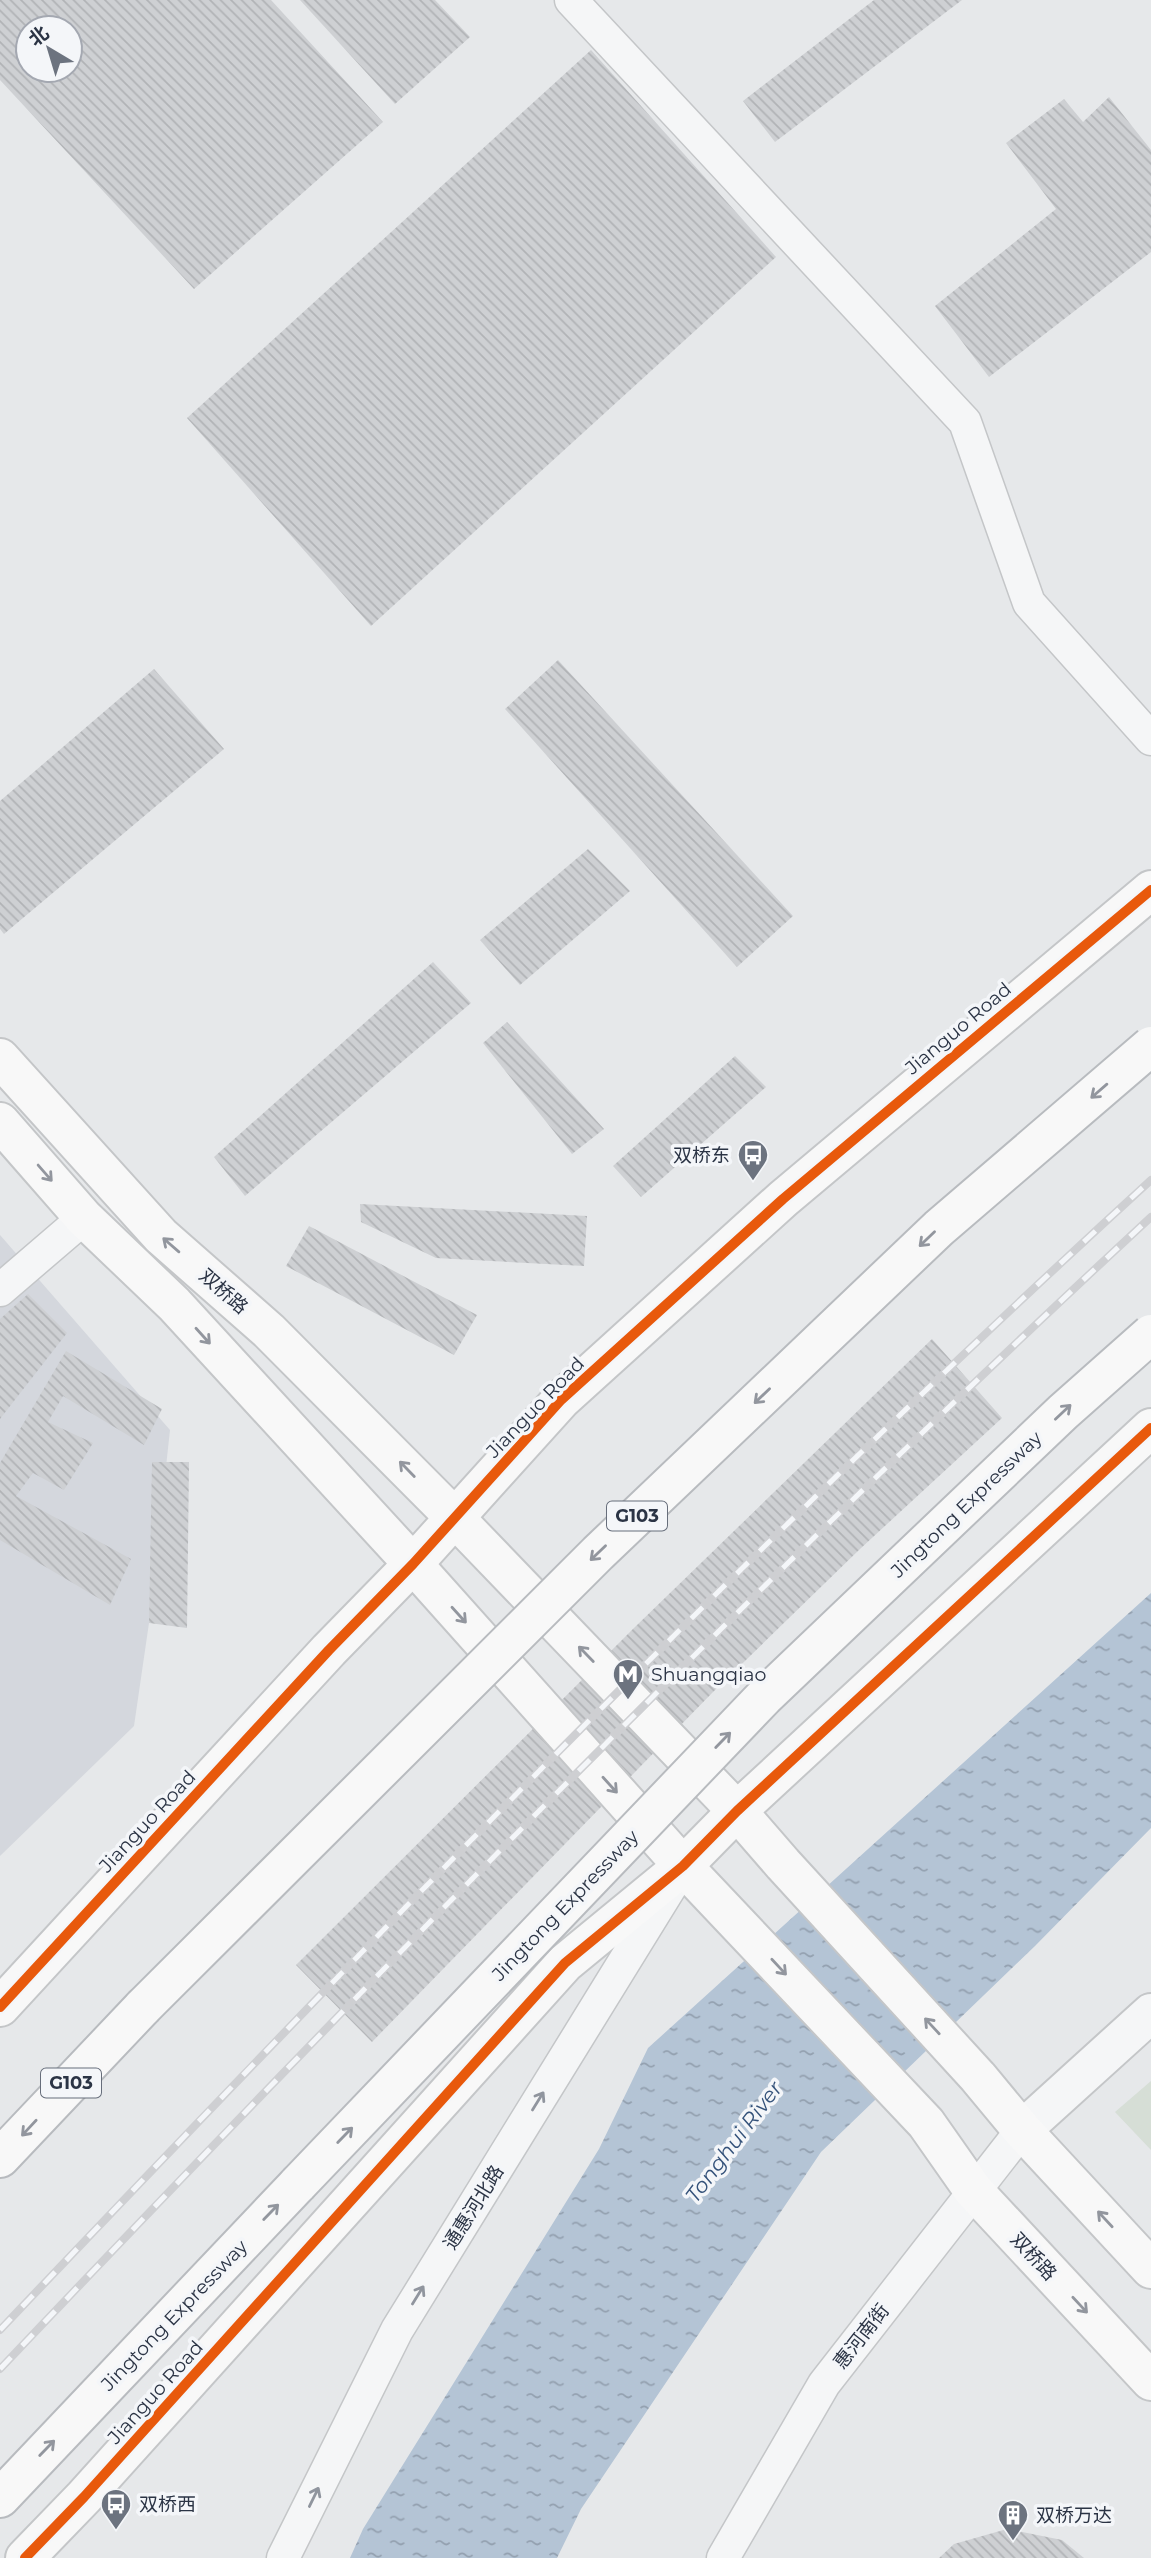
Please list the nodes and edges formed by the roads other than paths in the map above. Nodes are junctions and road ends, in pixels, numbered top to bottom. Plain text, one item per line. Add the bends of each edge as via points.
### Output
1 (571, 0) edge
2 (1151, 739) edge
3 (1151, 890) edge
4 (1151, 1046) edge
5 (0, 1058) edge
6 (0, 1122) edge
7 (84, 1218) junction
8 (0, 1290) edge
9 (1151, 1334) edge
10 (1151, 1428) edge
11 (455, 1518) junction
12 (413, 1564) junction
13 (737, 1811) junction
14 (682, 1866) junction
15 (0, 2007) edge
16 (1151, 2013) edge
17 (1022, 2130) junction
18 (0, 2158) edge
19 (973, 2190) junction
20 (1151, 2269) edge
21 (1151, 2381) edge
22 (0, 2498) edge
23 (25, 2558) edge
24 (283, 2558) edge
25 (723, 2558) edge

1 - 2 street via 965,422 1029,603
3 - 11 main road, Jianguo Road via 783,1199 561,1401
4 -> 18 main road, G103, bridge via 939,1228 598,1553 143,2007
11 -> 5 main road, 双桥路 via 269,1331 160,1236
6 -> 7 main road
7 - 8 street
7 -> 12 main road via 174,1304
22 -> 9 main road, Jingtong Expressway, bridge via 764,1697
10 - 13 main road, Jianguo Road
11 - 12 main road, Jianguo Road
13 -> 11 main road, 双桥路
12 -> 14 main road, 双桥路
12 - 15 main road, Jianguo Road
13 - 14 main road, Jianguo Road
17 -> 13 main road, 双桥路
14 -> 19 main road, 双桥路 via 926,2123
14 - 23 main road, Jianguo Road via 565,1962
24 -> 14 street, 通惠河北路 via 397,2330
16 - 17 street
17 - 19 street, 惠河南街
20 -> 17 main road
19 -> 21 main road, 双桥路
19 - 25 street, 惠河南街 via 824,2384

